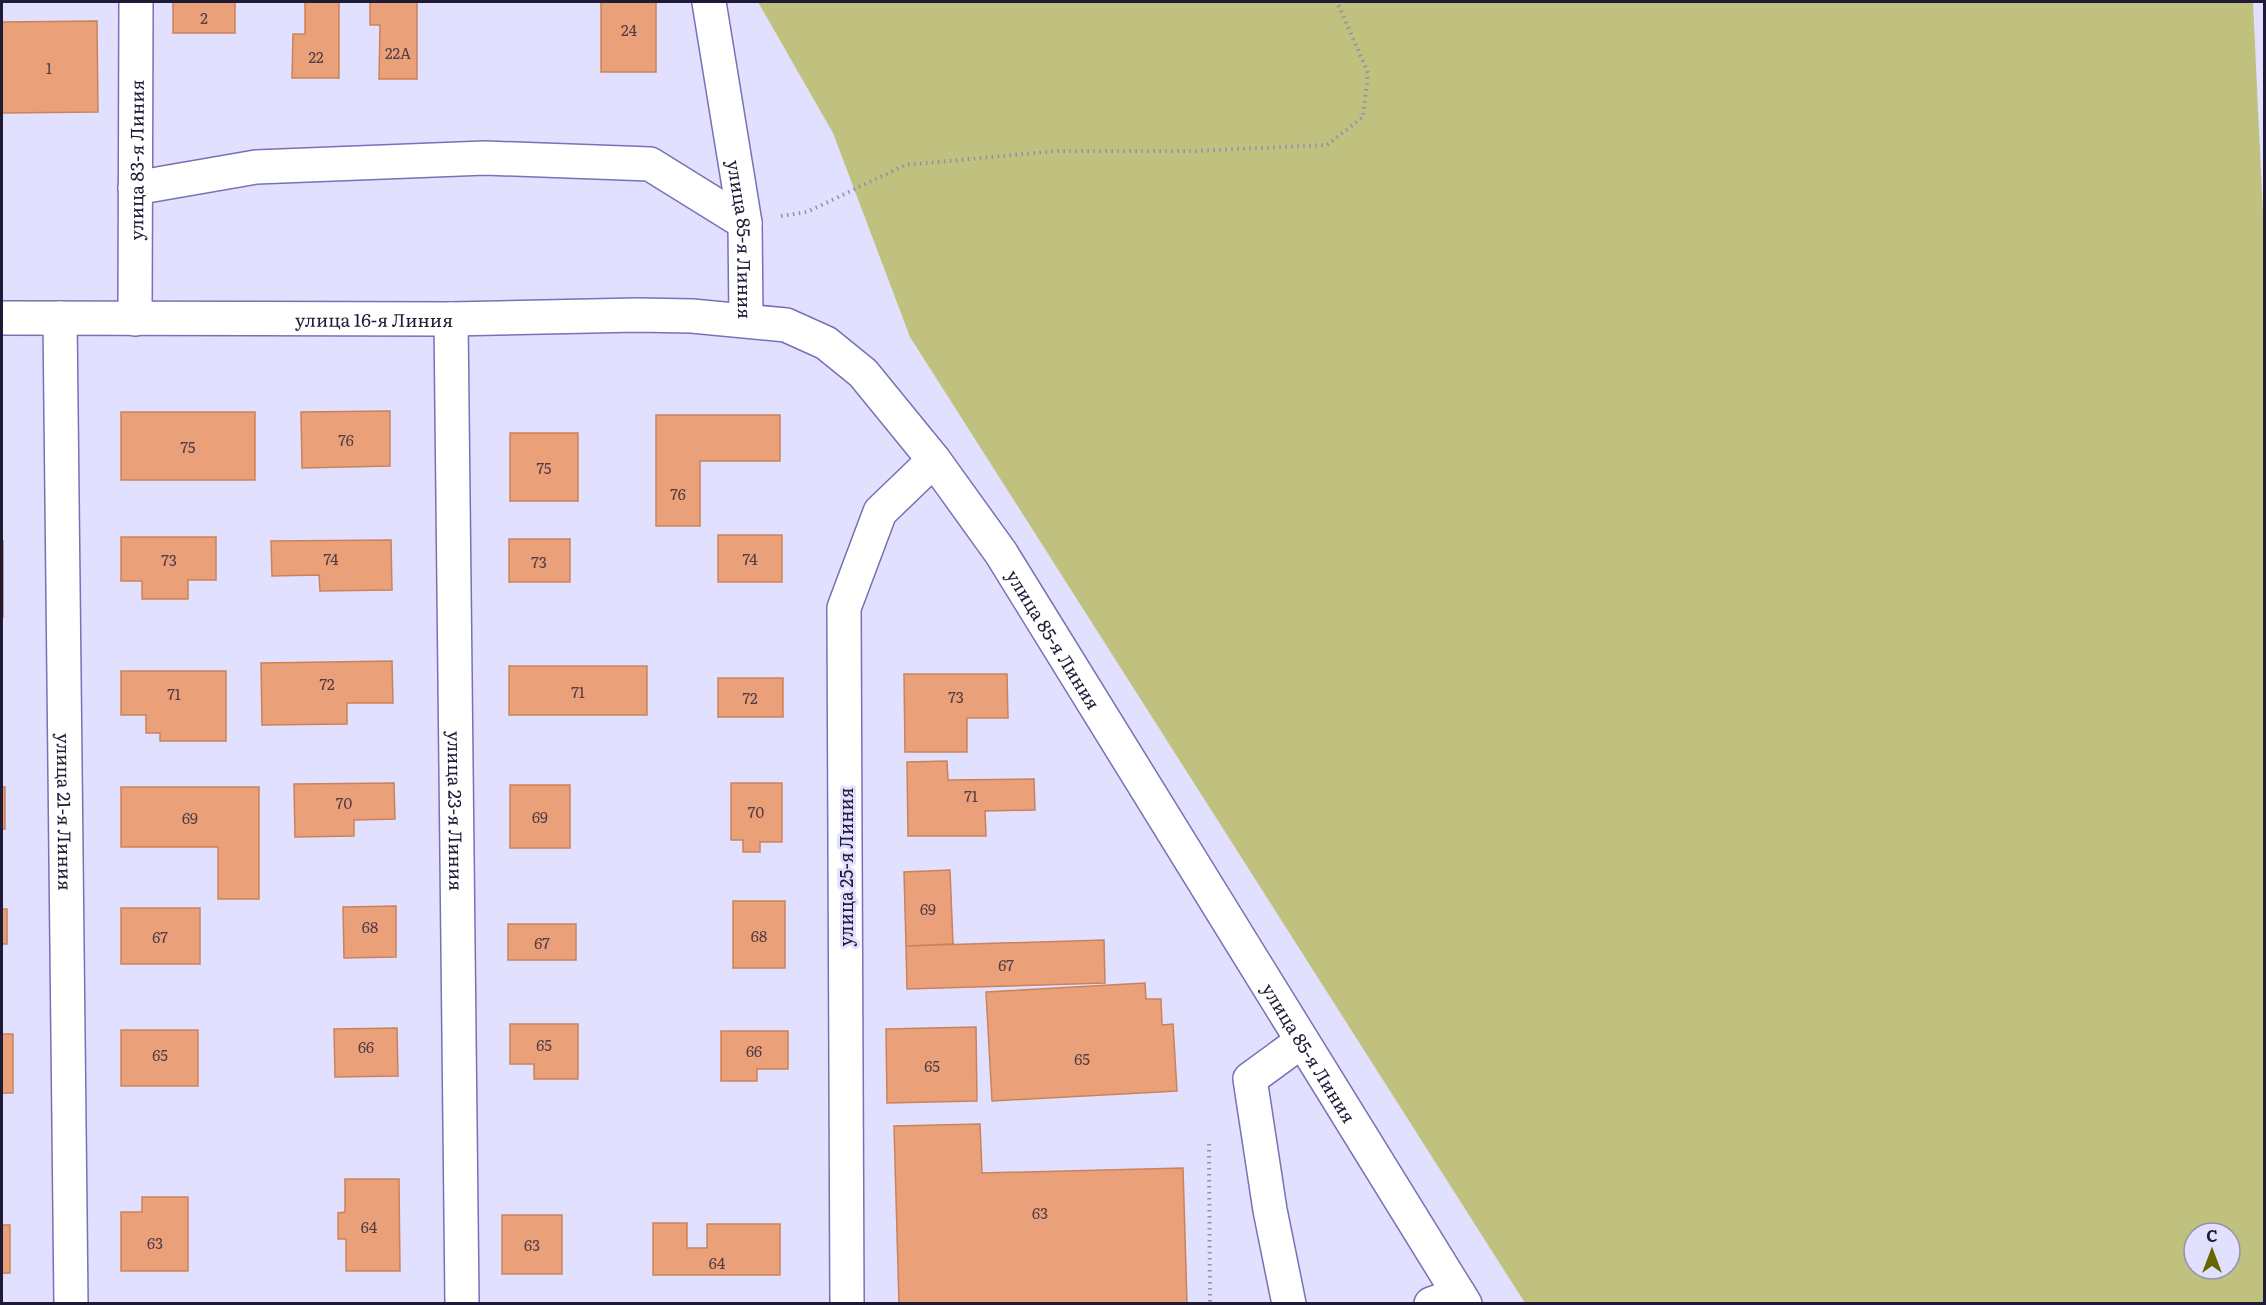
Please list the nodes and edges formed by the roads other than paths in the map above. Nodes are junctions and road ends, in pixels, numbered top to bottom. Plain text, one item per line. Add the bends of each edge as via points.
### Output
1 (136, 2) edge
2 (709, 2) edge
3 (135, 188) junction
4 (745, 223) junction
5 (2, 318) edge
6 (60, 318) junction
7 (135, 319) junction
8 (451, 319) junction
9 (746, 320) junction
10 (934, 460) junction
11 (1302, 1041) junction
12 (1452, 1300) edge
13 (71, 1304) edge
14 (462, 1304) edge
15 (847, 1304) edge
16 (1289, 1304) edge

1 - 3 street, улица 83-я Линия
2 - 4 street, улица 85-я Линия
3 - 4 street via 256,167 485,158 650,164
3 - 7 street, улица 83-я Линия
4 - 9 street, улица 85-я Линия
5 - 6 street, улица 16-я Линия
6 - 7 street, улица 16-я Линия
6 - 13 street, улица 21-я Линия
7 - 8 street, улица 16-я Линия
8 - 9 street, улица 16-я Линия via 637,315
8 - 14 street, улица 23-я Линия
9 - 10 street, улица 85-я Линия via 786,325 826,344 863,373
10 - 11 street, улица 85-я Линия via 1001,553
10 - 15 street, улица 25-я Линия via 880,512 844,608
11 - 12 street, улица 85-я Линия
11 - 16 street via 1250,1078

